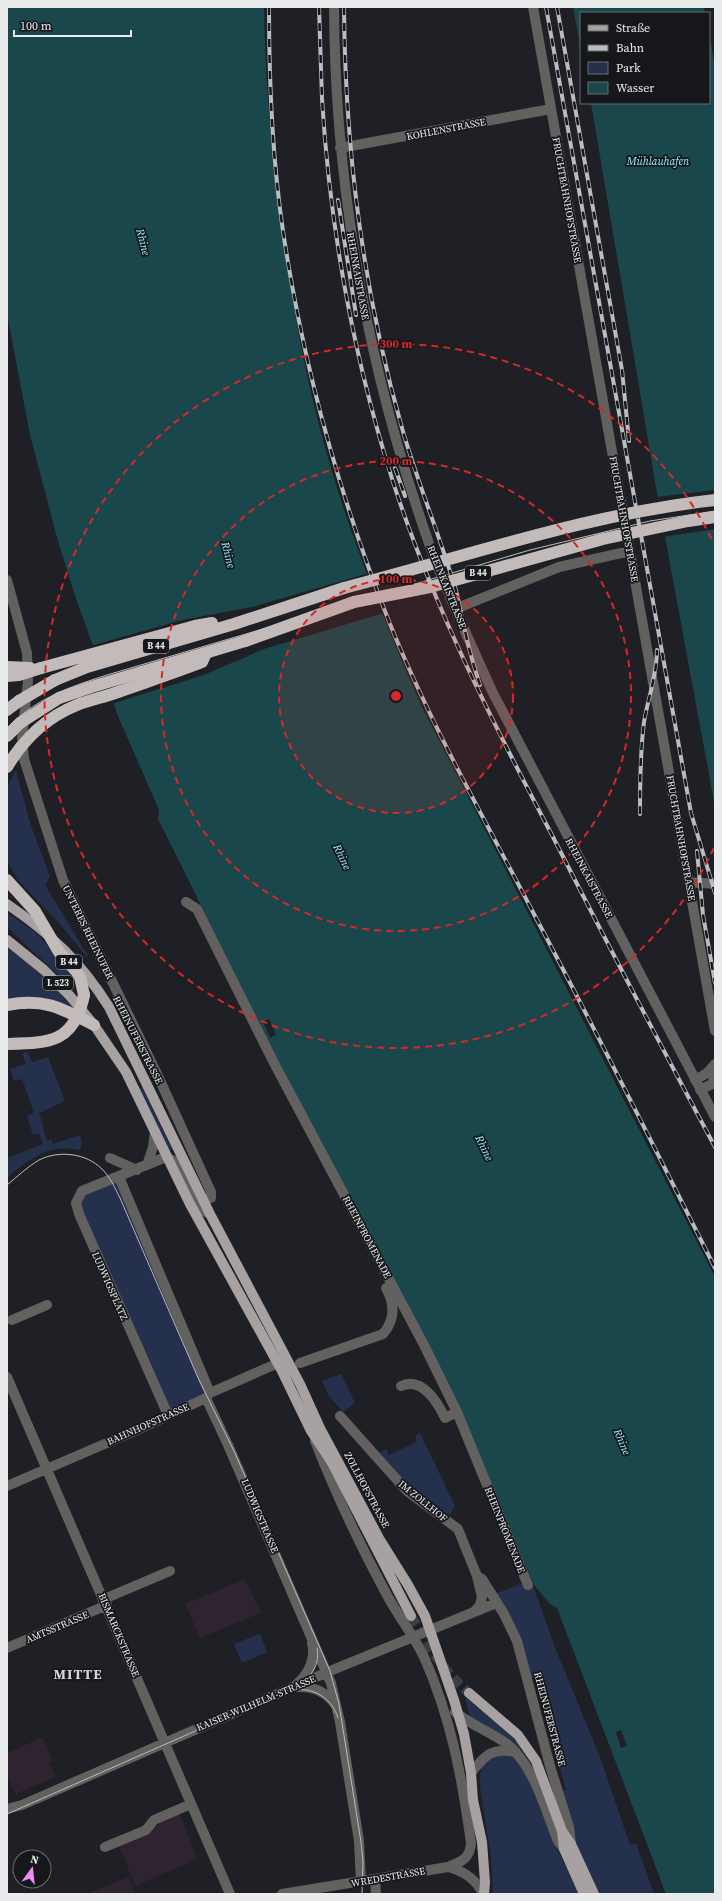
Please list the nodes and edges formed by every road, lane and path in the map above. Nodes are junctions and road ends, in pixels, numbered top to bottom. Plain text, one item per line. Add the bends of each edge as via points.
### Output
1 (334, 7) edge
2 (533, 7) edge
3 (551, 109) junction
4 (340, 148) junction
5 (715, 500) edge
6 (715, 517) edge
7 (630, 551) junction
8 (7, 580) edge
9 (455, 609) junction
10 (232, 624) junction
11 (206, 653) junction
12 (7, 667) edge
13 (41, 668) junction
14 (7, 676) edge
15 (7, 710) edge
16 (7, 736) edge
17 (7, 767) edge
18 (7, 880) edge
19 (689, 882) junction
20 (715, 884) edge
21 (186, 902) dead end
22 (7, 904) edge
23 (47, 933) junction
24 (7, 940) edge
25 (7, 1005) edge
26 (94, 1025) junction
27 (715, 1031) edge
28 (7, 1044) edge
29 (715, 1064) edge
30 (715, 1075) edge
31 (694, 1080) junction
32 (700, 1090) junction
33 (715, 1117) edge
34 (155, 1132) junction
35 (166, 1157) junction
36 (110, 1158) dead end
37 (147, 1165) junction
38 (137, 1170) junction
39 (119, 1177) junction
40 (211, 1198) dead end
41 (210, 1214) junction
42 (385, 1271) junction
43 (47, 1305) dead end
44 (12, 1320) dead end
45 (282, 1361) junction
46 (300, 1363) dead end
47 (7, 1376) edge
48 (401, 1386) dead end
49 (208, 1396) junction
50 (457, 1412) junction
51 (168, 1415) junction
52 (340, 1416) dead end
53 (316, 1429) junction
54 (48, 1468) junction
55 (7, 1486) edge
56 (170, 1571) dead end
57 (477, 1576) junction
58 (528, 1585) dead end
59 (105, 1602) junction
60 (496, 1603) junction
61 (475, 1611) junction
62 (411, 1616) tunnel mouth
63 (429, 1630) junction
64 (311, 1635) junction
65 (412, 1637) junction
66 (7, 1648) edge
67 (327, 1672) junction
68 (293, 1687) junction
69 (469, 1694) tunnel mouth
70 (440, 1699) junction
71 (338, 1711) junction
72 (460, 1716) junction
73 (166, 1742) junction
74 (518, 1753) junction
75 (471, 1773) junction
76 (191, 1804) junction
77 (18, 1806) junction
78 (7, 1809) edge
79 (7, 1815) edge
80 (476, 1843) junction
81 (105, 1847) dead end
82 (568, 1847) junction
83 (448, 1867) junction
84 (361, 1882) junction
85 (376, 1886) edge
86 (230, 1894) edge
87 (282, 1894) edge
88 (484, 1894) edge
89 (584, 1894) edge
90 (594, 1894) edge

1 - 4 street, RHEINKAISTRASSE
2 - 3 street, FRUCHTBAHNHOFSTRASSE
3 - 4 street, KOHLENSTRASSE
3 - 7 street, FRUCHTBAHNHOFSTRASSE
4 - 9 street, RHEINKAISTRASSE via 356,266 380,381 405,471
5 - 10 highway, B 44, bridge via 643,510 570,526 323,594
6 - 11 highway, B 44, bridge via 603,539 430,587 354,602
7 - 9 street via 559,567
7 - 19 street, FRUCHTBAHNHOFSTRASSE
8 - 40 street, UNTERES RHEINUFER via 27,653 28,681 22,737 24,759 62,880 158,1074 211,1192
9 - 31 street, RHEINKAISTRASSE via 493,693
10 - 13 highway via 211,623 195,626 56,666
10 - 15 highway, B 44, bridge via 63,676
11 - 16 highway, B 44, bridge via 74,692 46,705 20,723
11 - 17 highway, bridge via 202,662 90,700 45,723 28,738
12 - 13 highway, bridge
13 - 14 highway, bridge via 19,676
18 - 23 highway, B 44 via 35,912
19 - 20 street
19 - 27 street, FRUCHTBAHNHOFSTRASSE
21 - 42 street, RHEINPROMENADE via 197,909 274,1063
22 - 23 main road, RHEINUFERSTRASSE / L 523
23 - 28 highway, B 44, bridge via 80,978 84,995 76,1021 56,1039
23 - 41 main road, RHEINUFERSTRASSE / L 523 via 66,950 99,991 120,1025
24 - 26 main road, RHEINUFERSTRASSE / L 523 via 44,970
25 - 26 highway via 28,1002 49,1004
26 - 34 main road, RHEINUFERSTRASSE / L 523 via 126,1072
29 - 31 street via 707,1073
30 - 32 street via 712,1084
31 - 32 street, RHEINKAISTRASSE
32 - 33 street, RHEINKAISTRASSE
34 - 35 main road, RHEINUFERSTRASSE / L 523
34 - 37 street
35 - 37 street
35 - 41 street, RHEINUFERSTRASSE via 176,1162 201,1210
35 - 45 main road, RHEINUFERSTRASSE / L 523 via 190,1204
36 - 38 street
37 - 38 street
38 - 39 street
39 - 49 street, LUDWIGSTRASSE
39 - 51 street, LUDWIGSPLATZ via 82,1192 78,1197 77,1207
41 - 45 main road, RHEINUFERSTRASSE / L 523
42 - 46 street via 385,1285 392,1300 393,1311 390,1324 383,1334
42 - 50 street, RHEINPROMENADE
43 - 44 street
45 - 49 street, BAHNHOFSTRASSE
45 - 53 main road, ZOLLHOFSTRASSE / L 523
47 - 54 street, BISMARCKSTRASSE
48 - 50 street via 412,1385 426,1390 437,1402 445,1418
49 - 51 street, BAHNHOFSTRASSE
49 - 64 street, LUDWIGSTRASSE
50 - 58 street, RHEINPROMENADE
51 - 54 street, BAHNHOFSTRASSE
52 - 57 street, IM ZOLLHOF via 407,1491 458,1529
53 - 62 main road, L 523
53 - 63 main road, ZOLLHOFSTRASSE / L 523 via 408,1585
53 - 65 street, ZOLLHOFSTRASSE via 324,1463 358,1538
54 - 55 street, BAHNHOFSTRASSE
54 - 59 street, BISMARCKSTRASSE
56 - 59 street, AMTSSTRASSE
57 - 60 street, IM ZOLLHOF via 482,1579
57 - 61 street, IM ZOLLHOF via 482,1596
59 - 66 street, AMTSSTRASSE
59 - 73 street, BISMARCKSTRASSE
60 - 61 street, KAISER-WILHELM-STRASSE
60 - 82 street, RHEINUFERSTRASSE via 517,1641 569,1827
61 - 63 street, KAISER-WILHELM-STRASSE
63 - 65 street, KAISER-WILHELM-STRASSE
63 - 72 main road, L 523
64 - 67 street, LUDWIGSTRASSE
64 - 68 street, LUDWIGSTRASSE via 312,1662 302,1679
65 - 67 street, KAISER-WILHELM-STRASSE
65 - 70 street, ZOLLHOFSTRASSE via 423,1655
67 - 68 street, KAISER-WILHELM-STRASSE
67 - 71 street, LUDWIGSTRASSE
68 - 71 street, LUDWIGSTRASSE via 305,1686 322,1692
68 - 73 street, KAISER-WILHELM-STRASSE
69 - 82 main road, RHEINUFERSTRASSE via 512,1730 529,1750 540,1770
70 - 72 street
70 - 80 street, ZOLLHOFSTRASSE via 453,1737
71 - 84 street, LUDWIGSTRASSE via 360,1850
72 - 74 street
72 - 75 main road, L 523
73 - 76 street, BISMARCKSTRASSE
73 - 77 street, KAISER-WILHELM-STRASSE
74 - 75 street via 503,1750 490,1753 483,1757
74 - 82 street, RHEINUFERSTRASSE via 528,1768 558,1841
75 - 80 main road, L 523
76 - 81 street via 154,1820 146,1830
76 - 86 street, BISMARCKSTRASSE
77 - 78 street, KAISER-WILHELM-STRASSE
77 - 79 street, KAISER-WILHELM-STRASSE
80 - 83 street, WREDESTRASSE via 466,1859
80 - 88 main road, L 523 via 485,1882
82 - 89 main road, RHEINUFERSTRASSE
82 - 90 main road, RHEINUFERSTRASSE
83 - 85 street, WREDESTRASSE
83 - 88 street, WREDESTRASSE via 467,1874
84 - 85 street, WREDESTRASSE
84 - 87 street, WREDESTRASSE

